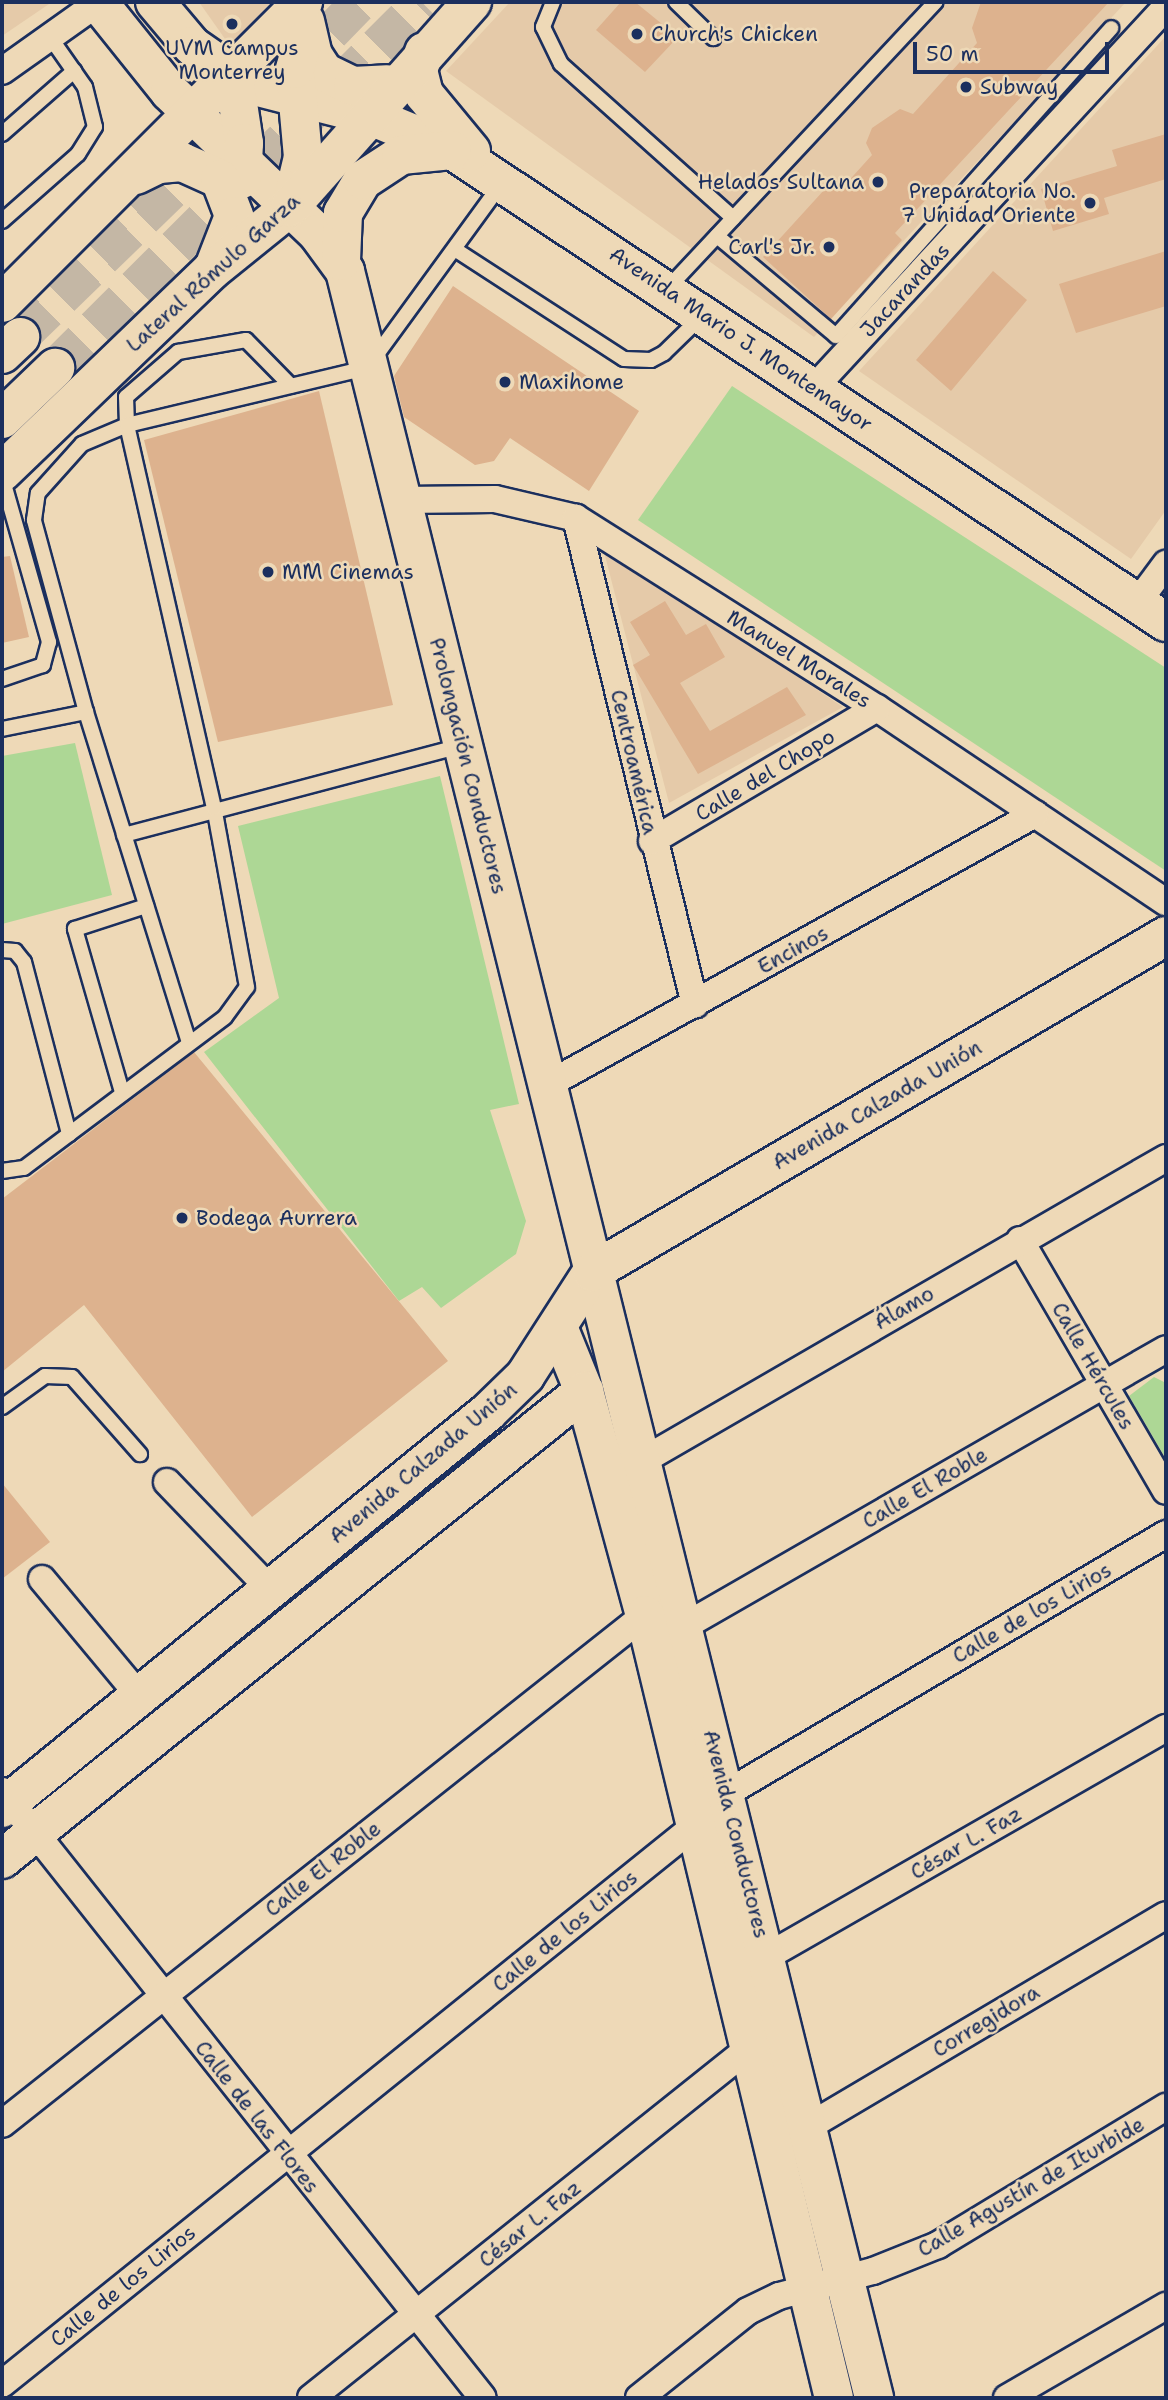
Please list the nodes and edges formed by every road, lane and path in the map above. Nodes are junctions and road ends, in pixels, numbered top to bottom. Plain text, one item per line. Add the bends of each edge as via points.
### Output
1 (99, 2) edge
2 (155, 2) edge
3 (472, 2) edge
4 (554, 2) edge
5 (676, 2) edge
6 (936, 2) edge
7 (1166, 7) edge
8 (304, 11) edge
9 (1111, 29) dead end
10 (50, 37) junction
11 (713, 38) dead end
12 (424, 52) junction
13 (2, 71) edge
14 (74, 71) junction
15 (234, 77) junction
16 (396, 82) junction
17 (297, 99) junction
18 (1060, 104) junction
19 (194, 116) junction
20 (368, 116) junction
21 (2, 134) edge
22 (452, 150) junction
23 (244, 165) junction
24 (129, 179) junction
25 (502, 182) junction
26 (289, 207) junction
27 (733, 218) junction
28 (2, 220) edge
29 (238, 234) junction
30 (717, 236) junction
31 (329, 248) junction
32 (456, 250) junction
33 (902, 275) junction
34 (667, 289) junction
35 (2, 303) edge
36 (703, 314) junction
37 (55, 368) tunnel mouth
38 (367, 368) junction
39 (291, 386) junction
40 (814, 388) junction
41 (2, 419) edge
42 (127, 425) junction
43 (71, 430) junction
44 (2, 475) edge
45 (401, 500) junction
46 (576, 518) junction
47 (1166, 564) edge
48 (1152, 612) edge
49 (2, 679) edge
50 (877, 708) junction
51 (86, 712) junction
52 (2, 729) edge
53 (462, 746) junction
54 (214, 808) junction
55 (1035, 814) junction
56 (124, 835) junction
57 (652, 841) junction
58 (1166, 902) edge
59 (146, 906) junction
60 (1166, 936) edge
61 (2, 950) edge
62 (695, 1005) junction
63 (189, 1042) junction
64 (549, 1084) junction
65 (122, 1092) junction
66 (69, 1134) junction
67 (1166, 1158) edge
68 (2, 1171) edge
69 (1020, 1241) junction
70 (592, 1272) junction
71 (558, 1327) junction
72 (1166, 1349) edge
73 (1104, 1385) junction
74 (584, 1391) junction
75 (2, 1407) edge
76 (140, 1454) dead end
77 (642, 1461) junction
78 (167, 1482) dead end
79 (1166, 1491) edge
80 (1166, 1534) edge
81 (42, 1579) dead end
82 (271, 1590) junction
83 (645, 1615) junction
84 (683, 1627) junction
85 (141, 1698) junction
86 (1166, 1728) edge
87 (727, 1793) junction
88 (5, 1800) edge
89 (696, 1825) junction
90 (35, 1832) junction
91 (2, 1859) edge
92 (1166, 1915) edge
93 (766, 1957) junction
94 (162, 1996) junction
95 (748, 2049) junction
96 (1166, 2107) edge
97 (2, 2124) edge
98 (806, 2128) junction
99 (287, 2155) junction
100 (846, 2280) junction
101 (807, 2289) junction
102 (1166, 2306) edge
103 (416, 2314) junction
104 (2, 2384) edge
105 (311, 2398) edge
106 (483, 2398) edge
107 (639, 2398) edge
108 (834, 2398) edge
109 (874, 2398) edge
110 (1007, 2398) edge

1 - 10 street
1 - 19 street via 141,59
2 - 15 street via 192,46
3 - 12 street, Lateral Rómulo Garza
4 - 27 lane via 543,26 561,64
5 - 11 lane
6 - 27 lane
7 - 18 street, Jacarandas
8 - 15 street
8 - 16 street via 317,64 333,79 366,87
8 - 17 street via 295,69
9 - 18 lane
10 - 13 street
10 - 14 lane
12 - 16 street, Lateral Rómulo Garza
12 - 25 street via 418,78 429,104
14 - 21 lane
14 - 28 lane via 94,114 89,139
15 - 17 street
15 - 19 street
15 - 23 street
16 - 20 street, Lateral Rómulo Garza
17 - 20 street, Avenida Mario J. Montemayor
17 - 26 street via 303,172
18 - 33 street, Jacarandas
19 - 23 street
19 - 24 street
20 - 22 street, Avenida Mario J. Montemayor
20 - 26 street, Lateral Rómulo Garza
22 - 25 street, Avenida Mario J. Montemayor
22 - 31 street, Prolongación Conductores via 401,155 363,180
23 - 26 street
23 - 29 street
24 - 29 street via 170,162 204,167 230,196
24 - 35 street
25 - 32 lane
25 - 34 street, Avenida Mario J. Montemayor
26 - 29 street, Lateral Rómulo Garza
26 - 31 street
27 - 30 lane
29 - 31 street via 276,230
29 - 43 street, Lateral Rómulo Garza via 212,270
30 - 33 lane via 836,335
30 - 34 lane
31 - 38 street, Prolongación Conductores
32 - 36 lane via 624,359 651,359 664,353
32 - 38 lane
33 - 40 street, Jacarandas
34 - 36 street, Avenida Mario J. Montemayor
36 - 40 street, Avenida Mario J. Montemayor
37 - 41 street
38 - 39 lane
38 - 45 street, Prolongación Conductores
39 - 42 lane
39 - 42 lane via 246,340 178,352 126,397
40 - 48 street, Avenida Mario J. Montemayor
42 - 43 lane
42 - 54 lane
43 - 44 street, Lateral Rómulo Garza
43 - 51 lane via 34,507
44 - 49 lane via 49,642 43,665
45 - 46 street, Manuel Morales via 495,499
45 - 53 street, Prolongación Conductores
46 - 50 street, Manuel Morales
46 - 57 street, Centroamérica
47 - 48 street
50 - 55 street, Manuel Morales
50 - 57 street, Calle del Chopo
51 - 52 lane
51 - 56 lane
53 - 54 lane
53 - 64 street, Prolongación Conductores
54 - 56 lane
54 - 63 lane via 247,987 238,1006
55 - 58 street, Manuel Morales
55 - 62 street, Encinos
56 - 59 lane
57 - 62 street, Centroamérica
59 - 63 lane
59 - 65 lane via 75,929
60 - 70 street, Avenida Calzada Unión
61 - 66 lane via 15,951 24,962
62 - 64 street, Encinos
63 - 65 lane
64 - 70 street, Prolongación Conductores
65 - 66 lane
66 - 68 lane via 24,1168
67 - 69 street, Álamo
69 - 73 street, Calle Hércules
69 - 77 street, Álamo
70 - 71 street, Avenida Calzada Unión
70 - 77 street, Avenida Conductores
71 - 74 street, Avenida Conductores
71 - 82 street, Avenida Calzada Unión via 524,1376 488,1412
72 - 73 street, Calle El Roble
73 - 79 street, Calle Hércules
73 - 84 street, Calle El Roble
74 - 83 street, Avenida Conductores
74 - 90 street, Avenida Calzada Unión
75 - 76 lane via 45,1376 72,1377
77 - 84 street, Avenida Conductores
78 - 82 street
80 - 87 street, Calle de los Lirios
81 - 85 street
82 - 85 street, Avenida Calzada Unión
83 - 89 street, Avenida Conductores
83 - 94 street, Calle El Roble
84 - 87 street, Avenida Conductores
85 - 88 street, Avenida Calzada Unión
86 - 93 street, César L. Faz
87 - 89 street, Calle de los Lirios
87 - 93 street, Avenida Conductores
88 - 90 street, Calle de las Flores
89 - 95 street, Avenida Conductores
89 - 99 street, Calle de los Lirios
90 - 91 street, Avenida Calzada Unión
90 - 94 street, Calle de las Flores
92 - 98 street, Corregidora
93 - 98 street, Avenida Conductores
94 - 97 street, Calle El Roble
94 - 99 street, Calle de las Flores
95 - 101 street, Avenida Conductores
95 - 103 street, César L. Faz
96 - 100 street, Calle Agustín de Iturbide via 938,2245
98 - 100 street, Avenida Conductores
99 - 103 street, Calle de las Flores
99 - 104 street, Calle de los Lirios
100 - 101 street, Calle Agustín de Iturbide
100 - 109 street, Avenida Conductores
101 - 107 street, Calle Agustín de Iturbide via 748,2311
101 - 108 street, Avenida Conductores
102 - 110 street
103 - 105 street, César L. Faz
103 - 106 street, Calle de las Flores

